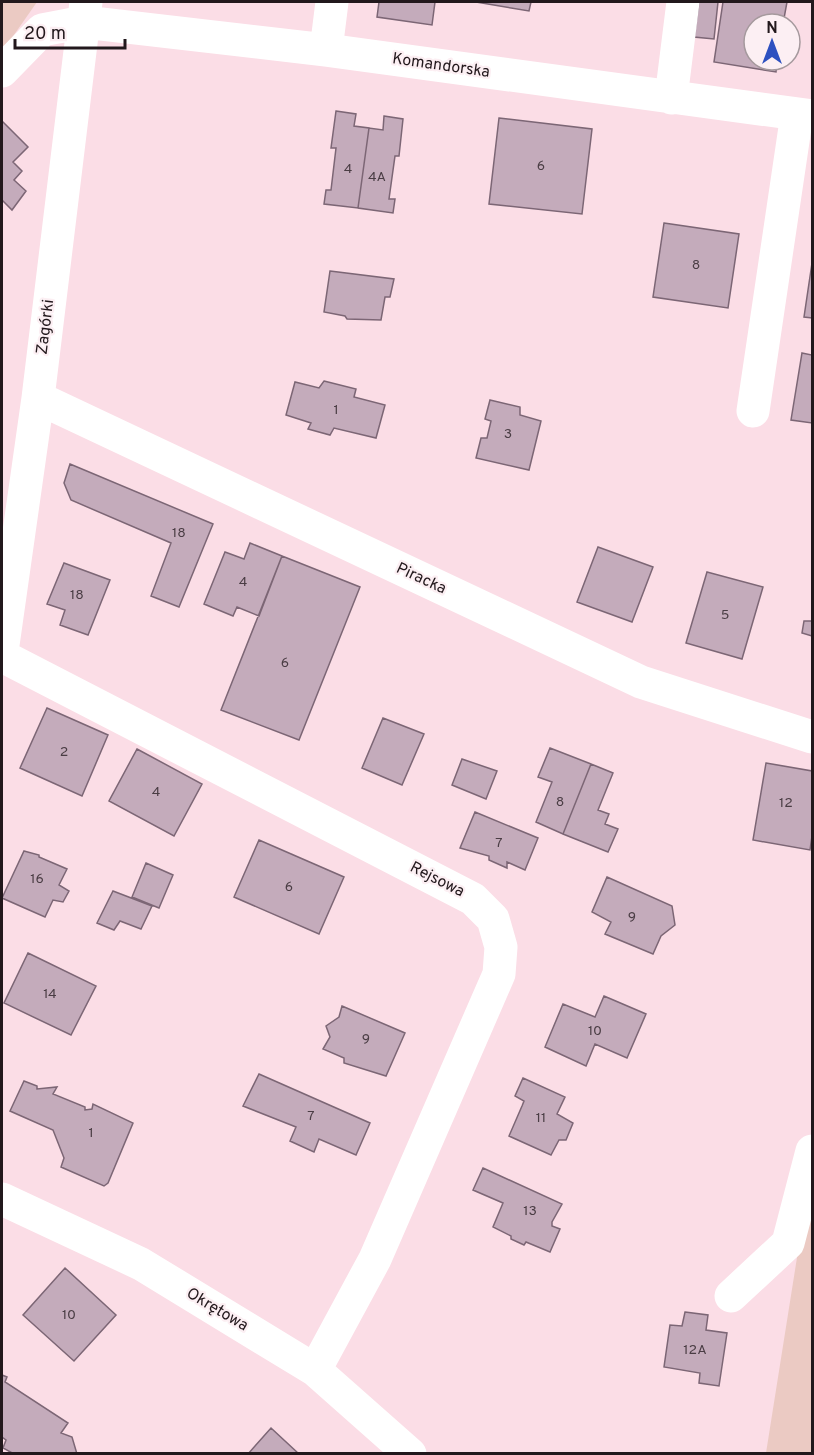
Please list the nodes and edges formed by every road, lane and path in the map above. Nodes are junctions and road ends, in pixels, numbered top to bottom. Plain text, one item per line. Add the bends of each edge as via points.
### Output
1 (332, 2) edge
2 (683, 2) edge
3 (85, 12) edge
4 (326, 50) junction
5 (2, 71) edge
6 (671, 98) junction
7 (805, 115) edge
8 (38, 398) junction
9 (753, 411) dead end
10 (2, 654) edge
11 (813, 737) edge
12 (813, 1151) edge
13 (2, 1199) edge
14 (730, 1296) dead end
15 (315, 1370) junction
16 (410, 1454) edge

1 - 4 street
2 - 6 street
3 - 4 street, Komandorska
3 - 5 street, Komandorska via 42,30
3 - 8 street, Zagórki
4 - 6 street, Komandorska
6 - 7 street, Komandorska
7 - 9 street, Komandorska
8 - 10 street, Zagórki
8 - 11 street, Piracka via 641,682
10 - 15 street, Rejsowa via 473,898 493,919 501,947 500,974 375,1259
12 - 14 street via 788,1243
13 - 15 street, Okrętowa via 141,1264
15 - 16 street, Okrętowa

